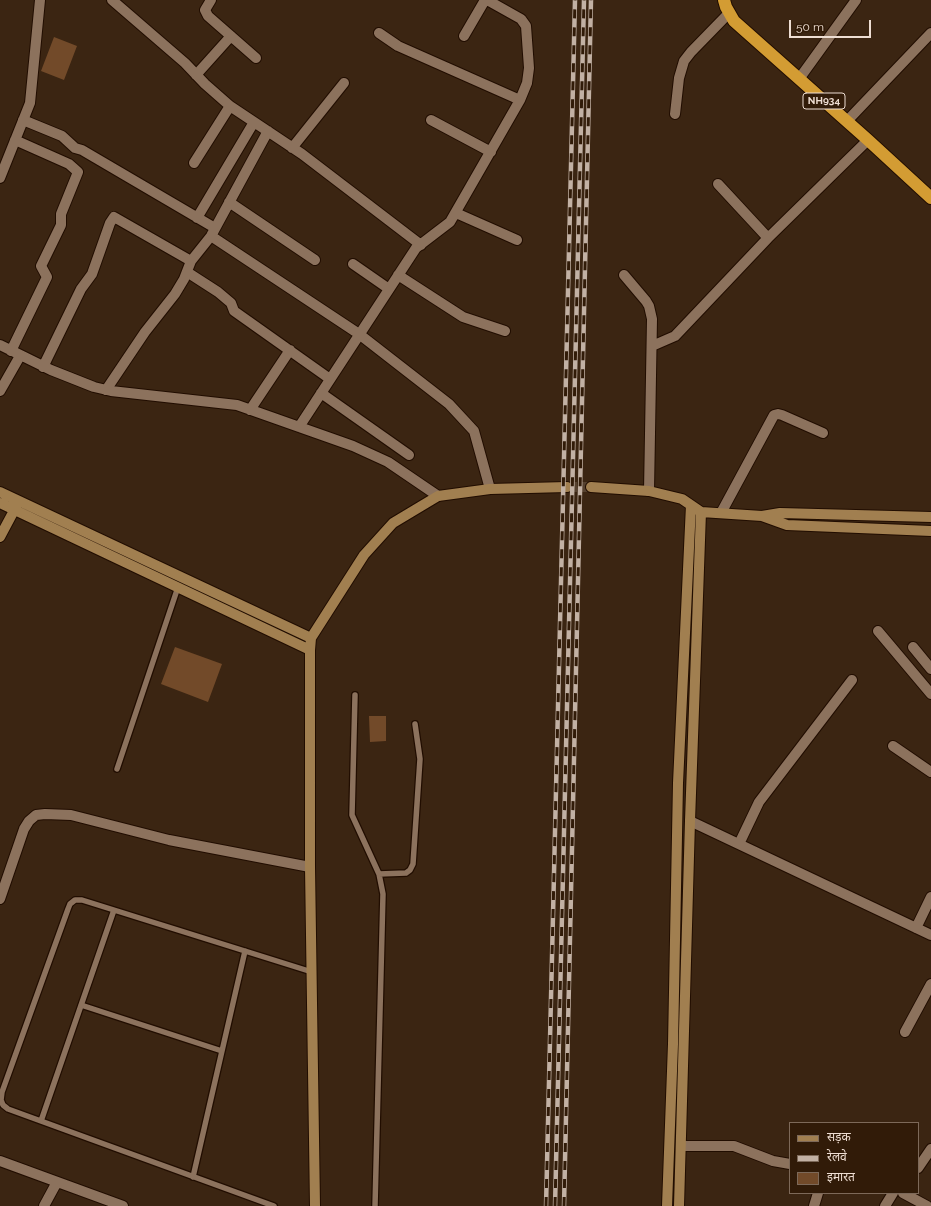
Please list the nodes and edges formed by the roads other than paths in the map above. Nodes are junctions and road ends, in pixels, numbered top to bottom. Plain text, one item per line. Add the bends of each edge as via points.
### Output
1 (40, 0) edge
2 (112, 0) edge
3 (211, 0) edge
4 (486, 0) edge
5 (724, 0) edge
6 (856, 0) edge
7 (729, 13) junction
8 (379, 33) dead end
9 (931, 33) edge
10 (232, 36) junction
11 (464, 36) dead end
12 (256, 58) dead end
13 (196, 74) junction
14 (799, 79) junction
15 (344, 83) dead end
16 (520, 100) junction
17 (230, 106) junction
18 (675, 114) dead end
19 (23, 120) junction
20 (431, 120) dead end
21 (847, 121) junction
22 (254, 122) junction
23 (268, 131) junction
24 (15, 140) junction
25 (868, 140) junction
26 (292, 148) junction
27 (491, 152) junction
28 (194, 163) dead end
29 (0, 178) edge
30 (718, 184) dead end
31 (931, 198) edge
32 (229, 202) junction
33 (456, 213) junction
34 (197, 218) junction
35 (213, 232) junction
36 (768, 238) junction
37 (517, 240) dead end
38 (421, 245) junction
39 (315, 260) dead end
40 (191, 261) junction
41 (353, 264) dead end
42 (187, 272) junction
43 (398, 275) junction
44 (624, 275) dead end
45 (389, 289) junction
46 (505, 331) dead end
47 (359, 334) junction
48 (0, 345) edge
49 (652, 346) junction
50 (290, 350) junction
51 (16, 353) junction
52 (43, 367) junction
53 (330, 379) junction
54 (106, 390) junction
55 (0, 391) edge
56 (321, 393) junction
57 (250, 410) junction
58 (299, 427) junction
59 (823, 432) dead end
60 (409, 455) dead end
61 (566, 487) tunnel mouth
62 (590, 487) tunnel mouth
63 (490, 489) junction
64 (650, 491) junction
65 (0, 492) edge
66 (438, 496) junction
67 (0, 503) edge
68 (691, 505) junction
69 (16, 506) junction
70 (701, 512) junction
71 (721, 513) junction
72 (762, 516) junction
73 (931, 517) edge
74 (931, 530) edge
75 (0, 537) edge
76 (178, 588) junction
77 (878, 631) dead end
78 (311, 638) junction
79 (913, 647) dead end
80 (310, 650) junction
81 (931, 669) edge
82 (852, 680) dead end
83 (931, 694) edge
84 (355, 695) dead end
85 (415, 724) dead end
86 (893, 746) dead end
87 (117, 769) dead end
88 (931, 772) edge
89 (690, 821) junction
90 (739, 844) junction
91 (310, 867) junction
92 (379, 874) junction
93 (931, 897) edge
94 (0, 898) edge
95 (114, 910) junction
96 (916, 928) junction
97 (931, 935) edge
98 (244, 951) junction
99 (312, 972) junction
100 (931, 984) edge
101 (81, 1005) junction
102 (905, 1032) dead end
103 (222, 1051) junction
104 (41, 1121) junction
105 (681, 1146) junction
106 (931, 1149) edge
107 (0, 1161) edge
108 (789, 1164) edge
109 (919, 1167) edge
110 (193, 1176) junction
111 (57, 1182) junction
112 (818, 1194) edge
113 (892, 1194) edge
114 (905, 1194) edge
115 (44, 1206) edge
116 (122, 1206) edge
117 (274, 1206) edge
118 (315, 1206) edge
119 (375, 1206) edge
120 (667, 1206) edge
121 (679, 1206) edge
122 (814, 1206) edge
123 (885, 1206) edge
124 (927, 1206) edge

1 - 19 street via 30,103
2 - 13 street
3 - 10 street via 205,10 208,16
4 - 11 street
4 - 16 street via 521,19 526,26 529,68 527,83
5 - 7 highway, NH934
6 - 14 street
7 - 14 highway, NH934 via 734,22
7 - 18 street via 684,61 678,78
8 - 16 street via 398,46
9 - 21 street
10 - 12 street
10 - 13 street
13 - 17 street
14 - 21 highway, NH934
15 - 26 street
16 - 27 street
17 - 22 street
17 - 28 street
19 - 24 street
19 - 34 street via 62,136 75,148
20 - 27 street
21 - 25 highway, NH934
22 - 23 street
22 - 34 street
23 - 26 street
23 - 32 street
24 - 29 street
24 - 51 street via 69,164 78,172 61,214 61,225 41,266 48,277
25 - 31 highway, NH934
25 - 36 street
26 - 38 street
27 - 33 street
30 - 36 street
32 - 35 street
32 - 39 street
33 - 37 street
33 - 38 street via 450,222
34 - 35 street
35 - 40 street
35 - 47 street
36 - 49 street via 675,336
38 - 43 street via 416,248
40 - 42 street
40 - 52 street via 114,217 92,274 81,289
41 - 45 street
42 - 50 street via 218,292 231,303 234,311
42 - 54 street via 175,294 145,332
43 - 45 street
43 - 46 street via 462,317
44 - 49 street via 649,306 652,319
45 - 47 street
47 - 53 street
47 - 63 street via 449,404 474,431
48 - 51 street
49 - 64 street
50 - 53 street
50 - 57 street
51 - 52 street
51 - 55 street
52 - 54 street
53 - 56 street
54 - 57 street via 237,405
56 - 58 street
56 - 60 street
57 - 58 street
58 - 66 street via 353,446 388,462
59 - 71 street via 782,415 774,415
61 - 63 main road
62 - 64 main road
63 - 66 main road
64 - 68 main road via 682,499
65 - 69 main road
66 - 78 main road via 393,523 364,555
67 - 69 main road
68 - 70 main road
68 - 120 main road via 678,783
69 - 75 main road
69 - 76 main road
69 - 78 main road
70 - 71 main road
70 - 89 main road
71 - 72 main road
72 - 73 main road via 780,513
72 - 74 main road via 787,525
76 - 80 main road
76 - 87 lane
77 - 83 street
78 - 80 main road
79 - 81 street
80 - 91 main road
82 - 90 street via 759,802
84 - 92 lane via 352,816
85 - 92 lane via 420,759 413,864 406,873
86 - 88 street
89 - 90 street
89 - 105 main road
90 - 96 street
91 - 94 street via 169,840 71,815 45,814 36,815 24,829
91 - 99 main road
92 - 119 lane via 383,894
93 - 96 street
95 - 98 lane
95 - 101 lane
95 - 104 lane via 82,900 75,900 70,904 2,1092 1,1100 8,1109
96 - 97 street
98 - 99 lane
98 - 103 lane
99 - 118 main road
100 - 102 street
101 - 103 lane
101 - 104 lane
103 - 110 lane
104 - 110 lane
105 - 108 street via 734,1146 773,1161
105 - 121 main road
106 - 109 street
107 - 111 street
110 - 117 lane
111 - 115 street
111 - 116 street
112 - 122 street
113 - 123 street
114 - 124 street

